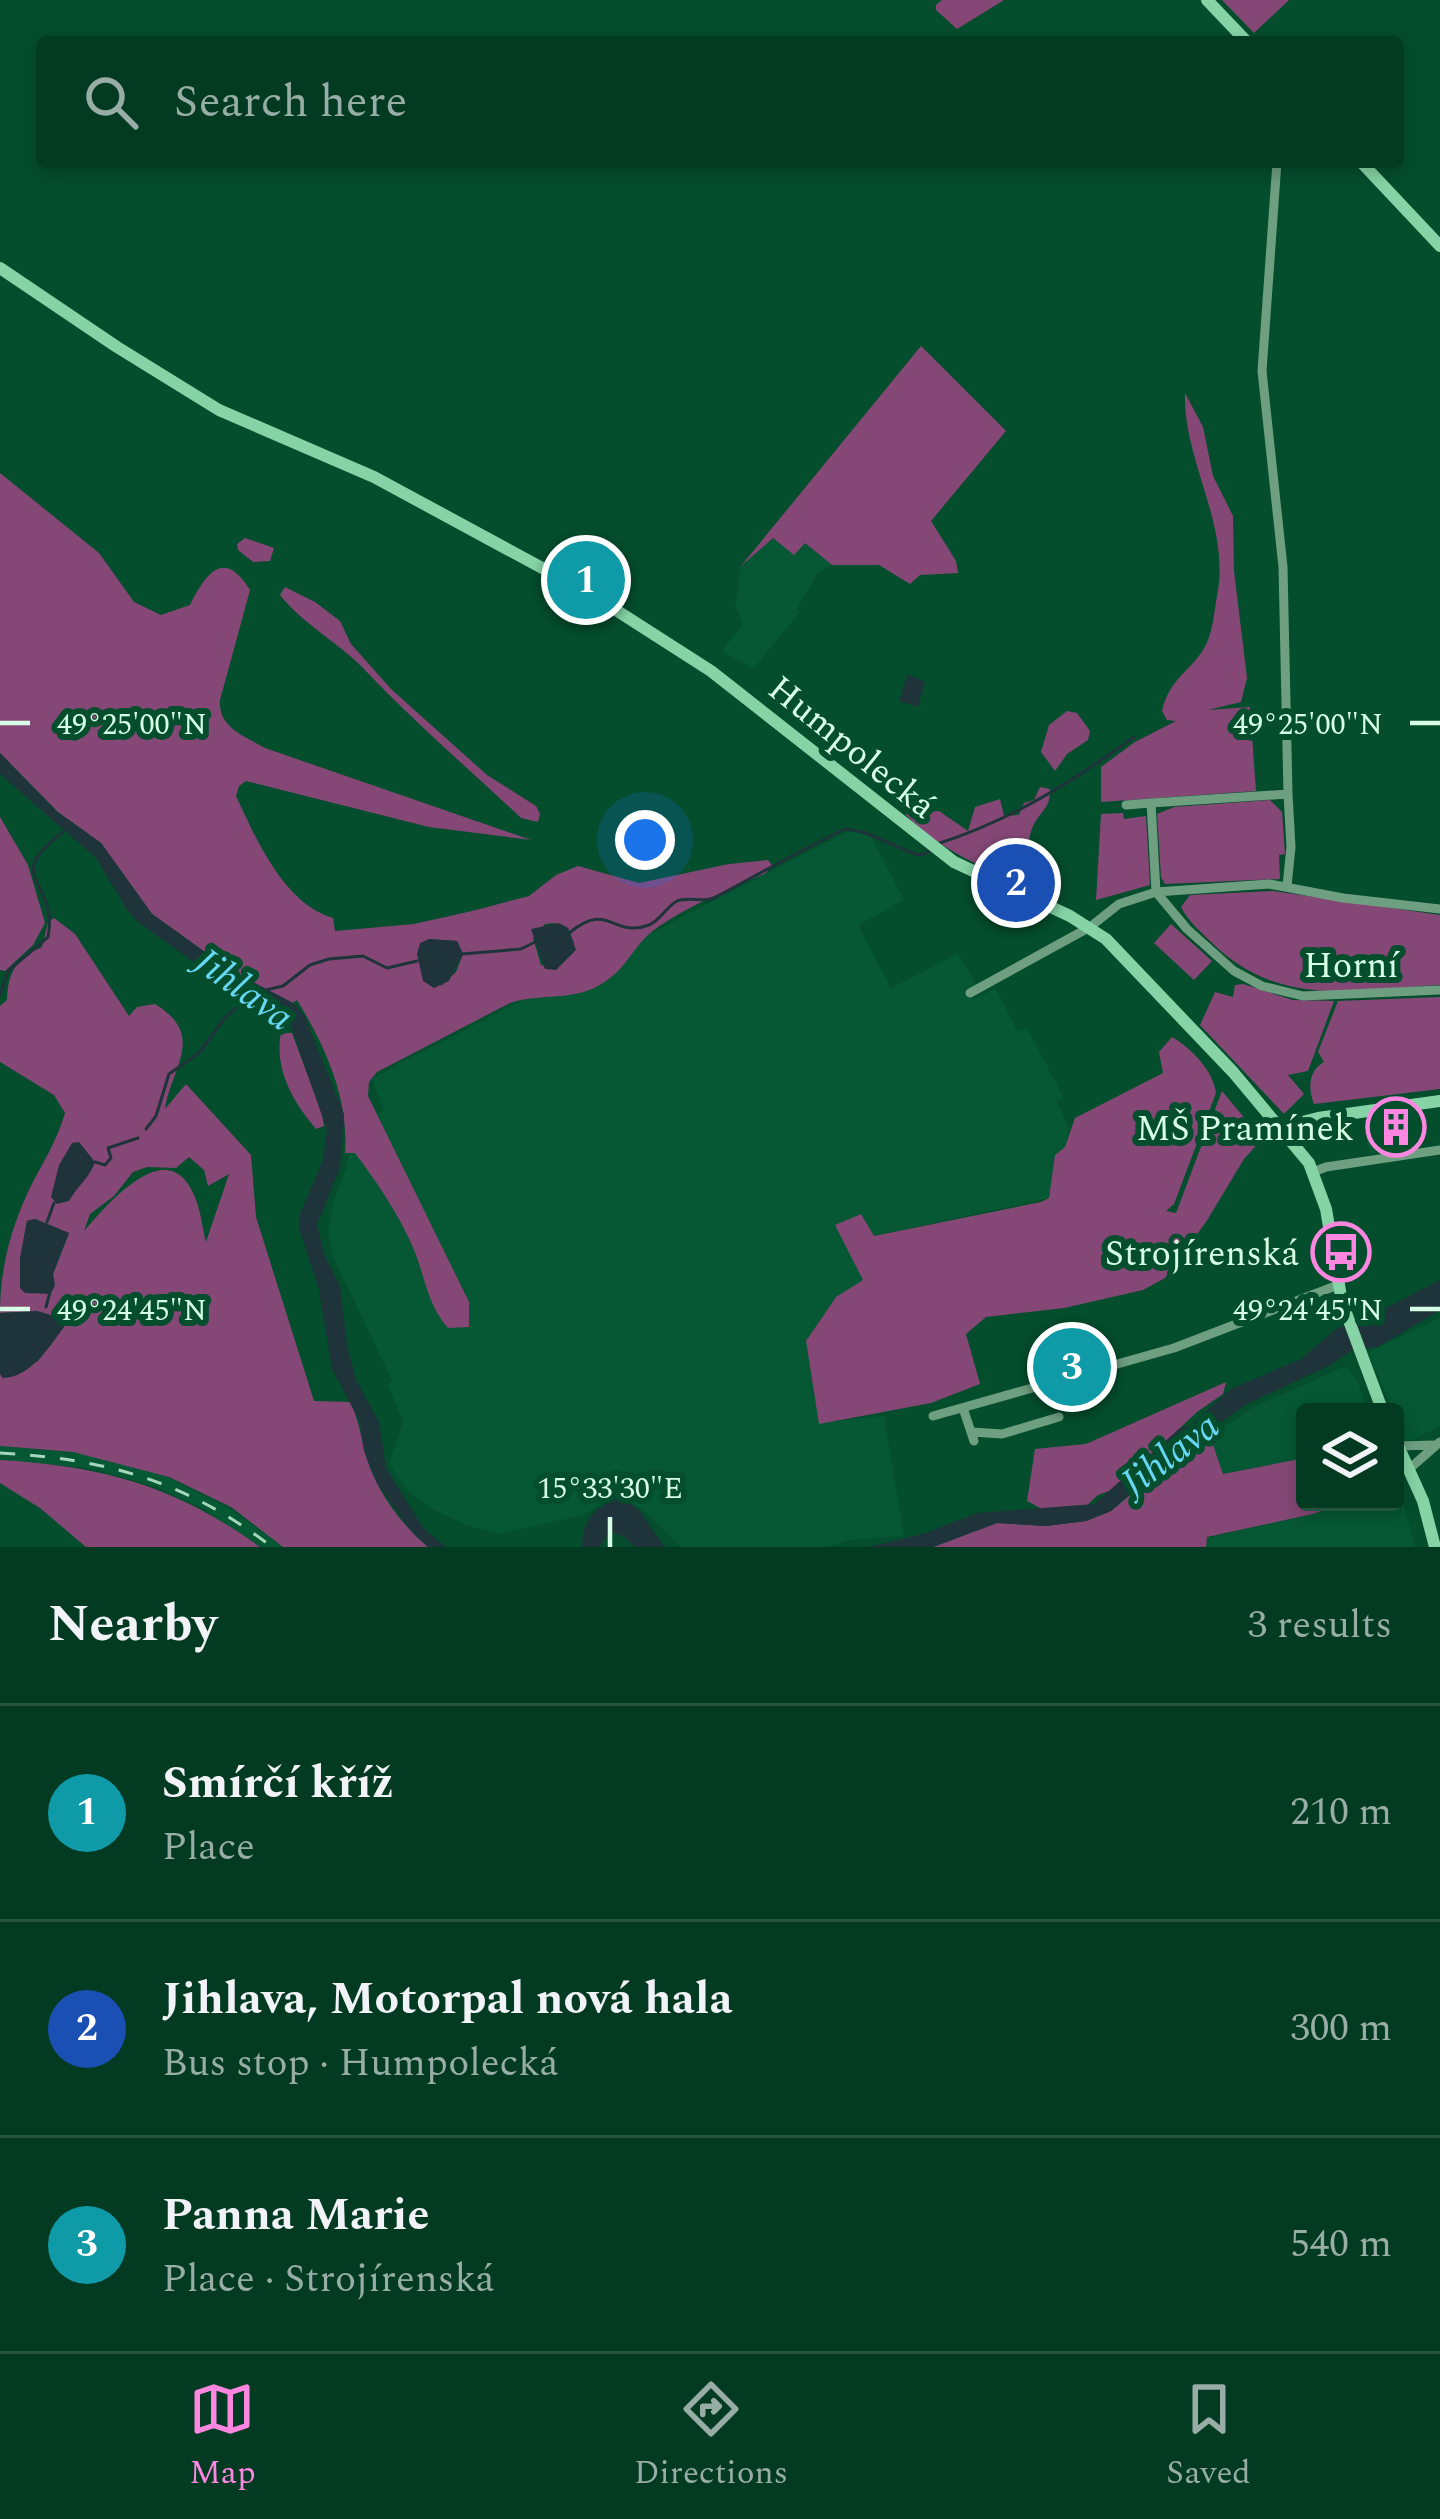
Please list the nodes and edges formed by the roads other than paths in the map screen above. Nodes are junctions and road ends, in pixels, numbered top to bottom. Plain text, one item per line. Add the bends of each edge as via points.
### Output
1 (1208, 0) edge
2 (1241, 36) edge
3 (1277, 168) edge
4 (1367, 168) edge
5 (1440, 246) edge
6 (0, 268) edge
7 (1288, 794) junction
8 (1151, 803) junction
9 (1126, 805) dead end
10 (1287, 886) junction
11 (1156, 892) junction
12 (1440, 908) edge
13 (1090, 928) junction
14 (1440, 990) edge
15 (970, 993) dead end
16 (1440, 1101) edge
17 (1282, 1127) junction
18 (1440, 1150) edge
19 (1313, 1172) junction
20 (1338, 1285) junction
21 (1380, 1403) edge
22 (963, 1408) junction
23 (933, 1416) dead end
24 (1059, 1417) dead end
25 (1404, 1443) edge
26 (1437, 1443) edge
27 (1404, 1459) edge
28 (1409, 1469) junction
29 (1435, 1547) edge

1 - 2 main road
3 - 7 street via 1262,370 1283,567
4 - 5 main road
6 - 13 main road, Humpolecká via 219,410 374,476 594,596 711,671 933,848
7 - 8 street
7 - 10 street
8 - 9 street
8 - 11 street
10 - 11 street
10 - 12 street
11 - 13 street via 1119,904
11 - 14 street, Horní via 1234,971 1262,986 1303,996
13 - 15 street
13 - 17 main road, Humpolecká
16 - 17 main road
17 - 19 main road, Humpolecká
18 - 19 street
19 - 20 main road, Humpolecká
20 - 21 main road, Humpolecká
20 - 22 street via 1174,1348
22 - 23 street
22 - 24 street via 973,1436
25 - 26 street
26 - 28 street
27 - 28 main road
28 - 29 main road

